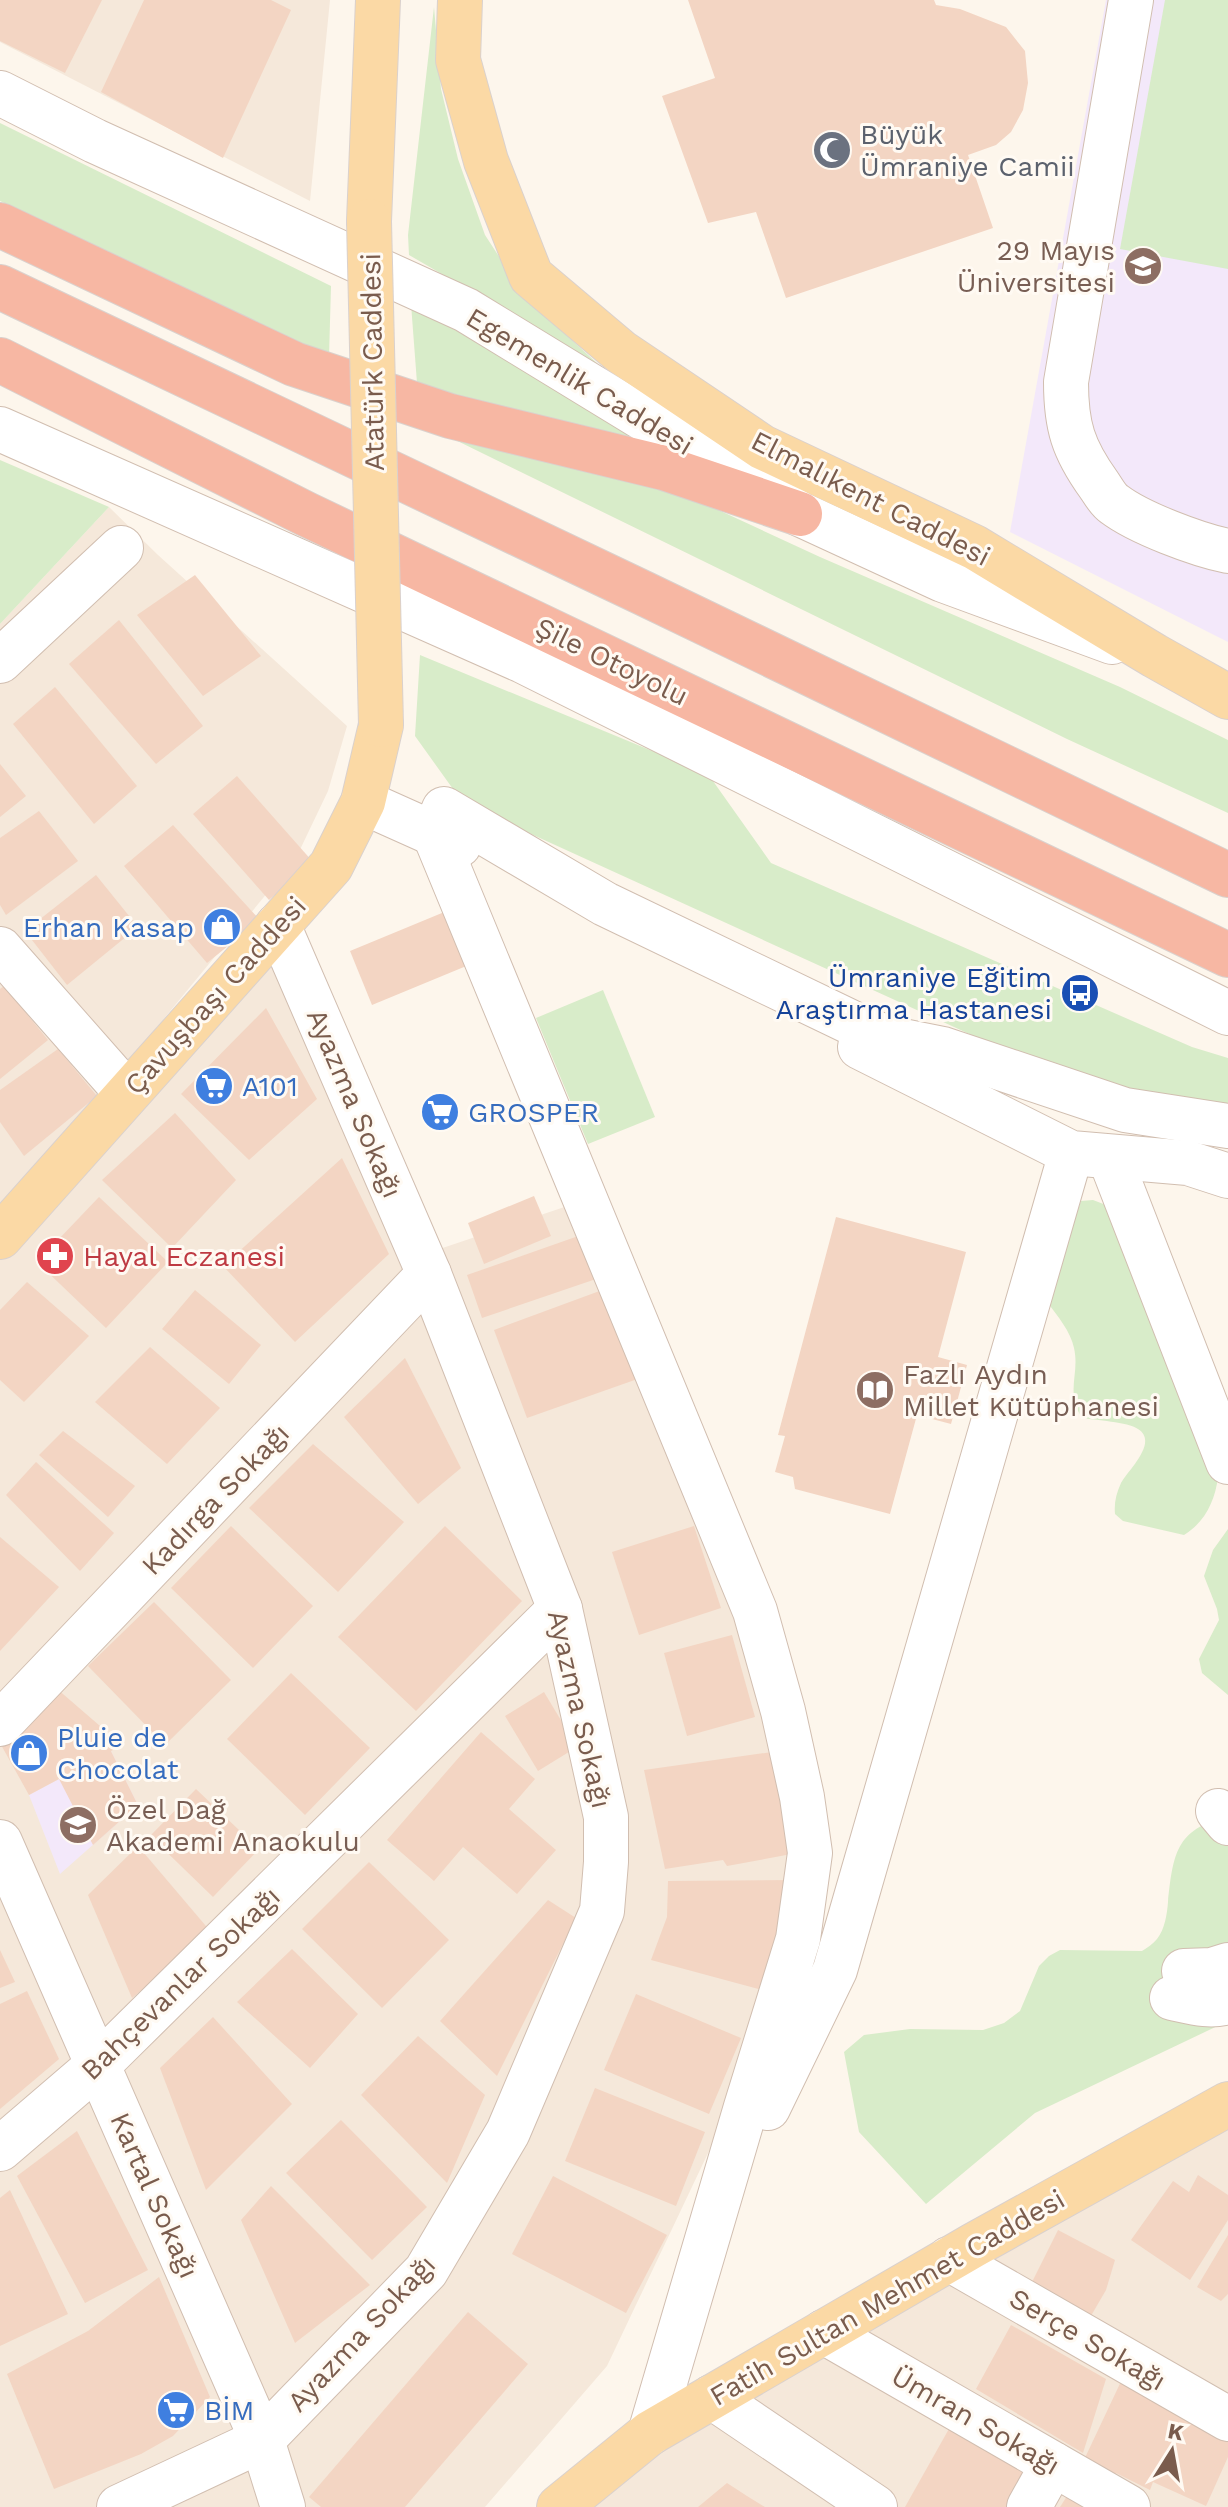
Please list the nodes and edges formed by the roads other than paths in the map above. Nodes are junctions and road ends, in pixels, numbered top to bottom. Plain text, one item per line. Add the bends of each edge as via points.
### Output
1 (378, 0) edge
2 (460, 0) edge
3 (1131, 0) edge
4 (0, 93) edge
5 (0, 225) edge
6 (0, 287) edge
7 (0, 360) edge
8 (0, 429) edge
9 (800, 514) junction
10 (121, 548) dead end
11 (1228, 551) edge
12 (0, 661) edge
13 (1163, 661) junction
14 (1228, 697) edge
15 (381, 725) joint
16 (363, 802) junction
17 (434, 833) junction
18 (1228, 875) edge
19 (278, 925) junction
20 (0, 949) edge
21 (1228, 955) edge
22 (1228, 1013) edge
23 (900, 1068) junction
24 (127, 1093) junction
25 (1228, 1126) edge
26 (1228, 1146) edge
27 (1091, 1155) junction
28 (1228, 1176) edge
29 (0, 1237) edge
30 (429, 1274) junction
31 (1228, 1462) edge
32 (560, 1609) junction
33 (0, 1724) edge
34 (0, 1842) edge
35 (1228, 1965) edge
36 (1228, 2002) edge
37 (98, 2065) junction
38 (1220, 2118) edge
39 (0, 2149) edge
40 (718, 2207) junction
41 (949, 2259) junction
42 (824, 2332) junction
43 (712, 2397) junction
44 (1228, 2419) edge
45 (650, 2433) junction
46 (262, 2440) junction
47 (1053, 2464) junction
48 (119, 2507) edge
49 (283, 2507) edge
50 (559, 2507) edge
51 (875, 2507) edge
52 (1029, 2507) edge
53 (1128, 2507) edge

1 - 15 main road, Atatürk Caddesi, bridge via 369,221
2 - 13 main road, Elmalıkent Caddesi via 458,60 486,161 531,276 621,352 762,447 974,547
3 - 11 street via 1066,382 1066,417 1081,460 1112,504
4 - 9 street, Egemenlik Caddesi via 466,310
5 - 9 highway via 294,364 450,416 664,468
6 - 18 highway
7 - 21 highway, Şile Otoyolu via 320,521
8 - 22 street via 523,661
9 - 13 street, Egemenlik Caddesi via 943,580
10 - 12 street
13 - 14 main road, Elmalıkent Caddesi
15 - 16 main road, Çavuşbaşı Caddesi
16 - 17 street
16 - 19 main road, Çavuşbaşı Caddesi via 331,866
17 - 23 street
17 - 25 street via 444,809 605,904 869,1031 943,1049 1125,1110
17 - 40 street via 755,1611 802,1797 810,1853 798,1939
19 - 24 main road, Çavuşbaşı Caddesi
19 - 30 street, Ayazma Sokağı
20 - 24 street
23 - 26 street via 968,1080 1086,1118
23 - 27 street
24 - 29 main road, Çavuşbaşı Caddesi
27 - 28 street via 1188,1163
27 - 31 street
27 - 40 street via 835,1970
30 - 32 street, Ayazma Sokağı
30 - 33 street, Kadırga Sokağı
32 - 37 street, Bahçevanlar Sokağı
32 - 46 street, Ayazma Sokağı via 606,1817 602,1911 508,2132 426,2271
34 - 37 street, Kartal Sokağı
35 - 36 street via 1178,1984 1198,2004
37 - 39 street, Bahçevanlar Sokağı
37 - 46 street, Kartal Sokağı
38 - 41 main road, Fatih Sultan Mehmet Caddesi
40 - 45 street
41 - 42 main road, Fatih Sultan Mehmet Caddesi
41 - 44 street, Serçe Sokağı
42 - 43 main road, Fatih Sultan Mehmet Caddesi
42 - 47 street, Ümran Sokağı
43 - 45 main road, Fatih Sultan Mehmet Caddesi
43 - 51 street
45 - 50 main road, Fatih Sultan Mehmet Caddesi
46 - 48 street
46 - 49 street, Kartal Sokağı
47 - 52 street
47 - 53 street, Ümran Sokağı

